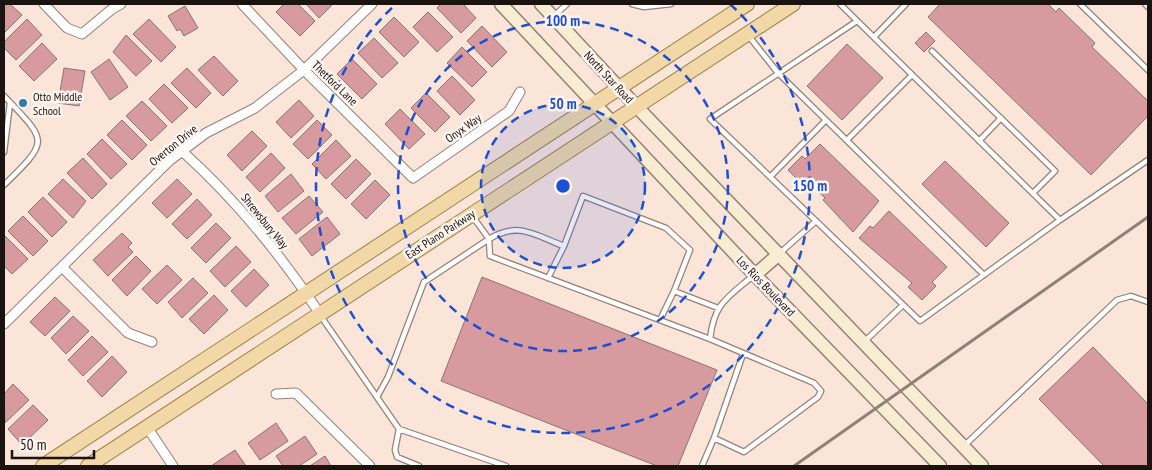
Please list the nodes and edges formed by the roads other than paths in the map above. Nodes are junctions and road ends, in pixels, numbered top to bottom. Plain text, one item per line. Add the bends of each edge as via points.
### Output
1 (44, 4) edge
2 (121, 4) edge
3 (242, 4) edge
4 (372, 4) edge
5 (501, 4) edge
6 (541, 4) edge
7 (567, 4) edge
8 (632, 4) edge
9 (662, 4) edge
10 (671, 4) edge
11 (747, 4) edge
12 (793, 4) edge
13 (840, 4) edge
14 (906, 4) edge
15 (1080, 4) edge
16 (1145, 4) edge
17 (1148, 6) edge
18 (553, 17) junction
19 (857, 21) junction
20 (747, 34) junction
21 (874, 37) junction
22 (932, 51) dead end
23 (304, 70) junction
24 (1148, 70) edge
25 (778, 74) junction
26 (912, 74) junction
27 (619, 87) junction
28 (520, 92) dead end
29 (4, 96) edge
30 (10, 103) junction
31 (594, 103) junction
32 (636, 106) junction
33 (1001, 118) junction
34 (826, 120) junction
35 (610, 122) junction
36 (846, 140) junction
37 (980, 141) junction
38 (4, 152) edge
39 (183, 152) junction
40 (1148, 160) edge
41 (770, 177) junction
42 (413, 178) joint
43 (4, 185) edge
44 (1033, 193) junction
45 (458, 194) junction
46 (471, 214) junction
47 (1060, 220) junction
48 (816, 221) junction
49 (489, 239) junction
50 (564, 246) junction
51 (778, 254) junction
52 (62, 267) junction
53 (755, 274) junction
54 (984, 275) junction
55 (548, 278) junction
56 (674, 291) junction
57 (306, 293) junction
58 (1148, 302) edge
59 (903, 305) junction
60 (718, 308) junction
61 (320, 314) junction
62 (660, 320) junction
63 (4, 324) edge
64 (710, 340) junction
65 (152, 342) dead end
66 (863, 343) junction
67 (743, 354) junction
68 (276, 394) dead end
69 (377, 397) junction
70 (147, 427) junction
71 (399, 429) junction
72 (714, 438) junction
73 (963, 447) junction
74 (43, 466) edge
75 (88, 466) edge
76 (173, 466) edge
77 (370, 466) edge
78 (419, 466) edge
79 (506, 466) edge
80 (702, 466) edge
81 (940, 466) edge
82 (982, 466) edge

1 - 2 street via 67,28 82,34
3 - 23 street, Thetford Lane
4 - 23 street, Overton Drive
5 - 31 main road
6 - 18 main road, North Star Road
7 - 18 lane
8 - 9 lane
9 - 10 lane
11 - 27 main road, East Plano Parkway
12 - 20 main road, East Plano Parkway
13 - 19 lane
14 - 21 lane
15 - 24 lane
16 - 17 lane
18 - 27 main road, North Star Road
19 - 21 lane
19 - 25 lane
20 - 25 lane
20 - 32 main road, East Plano Parkway
21 - 26 lane
22 - 33 lane
23 - 39 street, Overton Drive via 255,108 206,133
23 - 42 street, Thetford Lane
25 - 34 lane
25 - 41 lane via 710,119
26 - 36 lane
26 - 37 lane
27 - 31 main road, East Plano Parkway
27 - 32 main road, North Star Road
28 - 42 street, Onyx Way via 509,111
29 - 30 lane
30 - 38 lane
30 - 43 lane via 34,128 38,144 29,160
31 - 35 main road, Los Rios Boulevard
31 - 45 main road, East Plano Parkway
32 - 35 main road, East Plano Parkway
32 - 51 main road
33 - 37 lane
33 - 44 lane via 1055,171
34 - 36 lane
34 - 41 lane
35 - 46 main road, East Plano Parkway
35 - 53 main road, Los Rios Boulevard
36 - 54 lane
37 - 44 lane
39 - 52 street, Overton Drive via 169,161
39 - 57 street, Shrewsbury Way via 210,176 255,227
40 - 47 lane
41 - 48 lane
44 - 47 lane
45 - 46 main road
45 - 57 main road, East Plano Parkway
46 - 49 lane
46 - 61 main road, East Plano Parkway
47 - 54 lane
48 - 51 lane
48 - 59 lane
49 - 50 lane via 502,231 517,229
49 - 55 lane via 490,256
49 - 69 lane via 424,282 388,378
50 - 55 lane
50 - 56 lane via 583,196 666,228 690,250
51 - 53 main road
51 - 66 main road
52 - 63 street, Overton Drive
52 - 65 street via 128,333
53 - 60 lane
53 - 81 main road, Los Rios Boulevard
54 - 59 lane via 920,321
55 - 62 lane
56 - 60 lane
56 - 62 lane
57 - 61 street, Shrewsbury Way
57 - 74 main road, East Plano Parkway
58 - 73 lane via 1131,296 1117,300
59 - 66 lane
60 - 64 lane via 711,322
61 - 69 lane
61 - 70 main road, East Plano Parkway
62 - 64 lane
64 - 67 lane
66 - 73 main road
67 - 72 lane
67 - 72 lane via 814,383 821,391 818,397 744,452
68 - 77 street via 296,393
69 - 71 lane
70 - 75 main road, East Plano Parkway
70 - 76 street
71 - 78 lane via 397,457
71 - 79 lane
72 - 80 lane
73 - 82 main road

